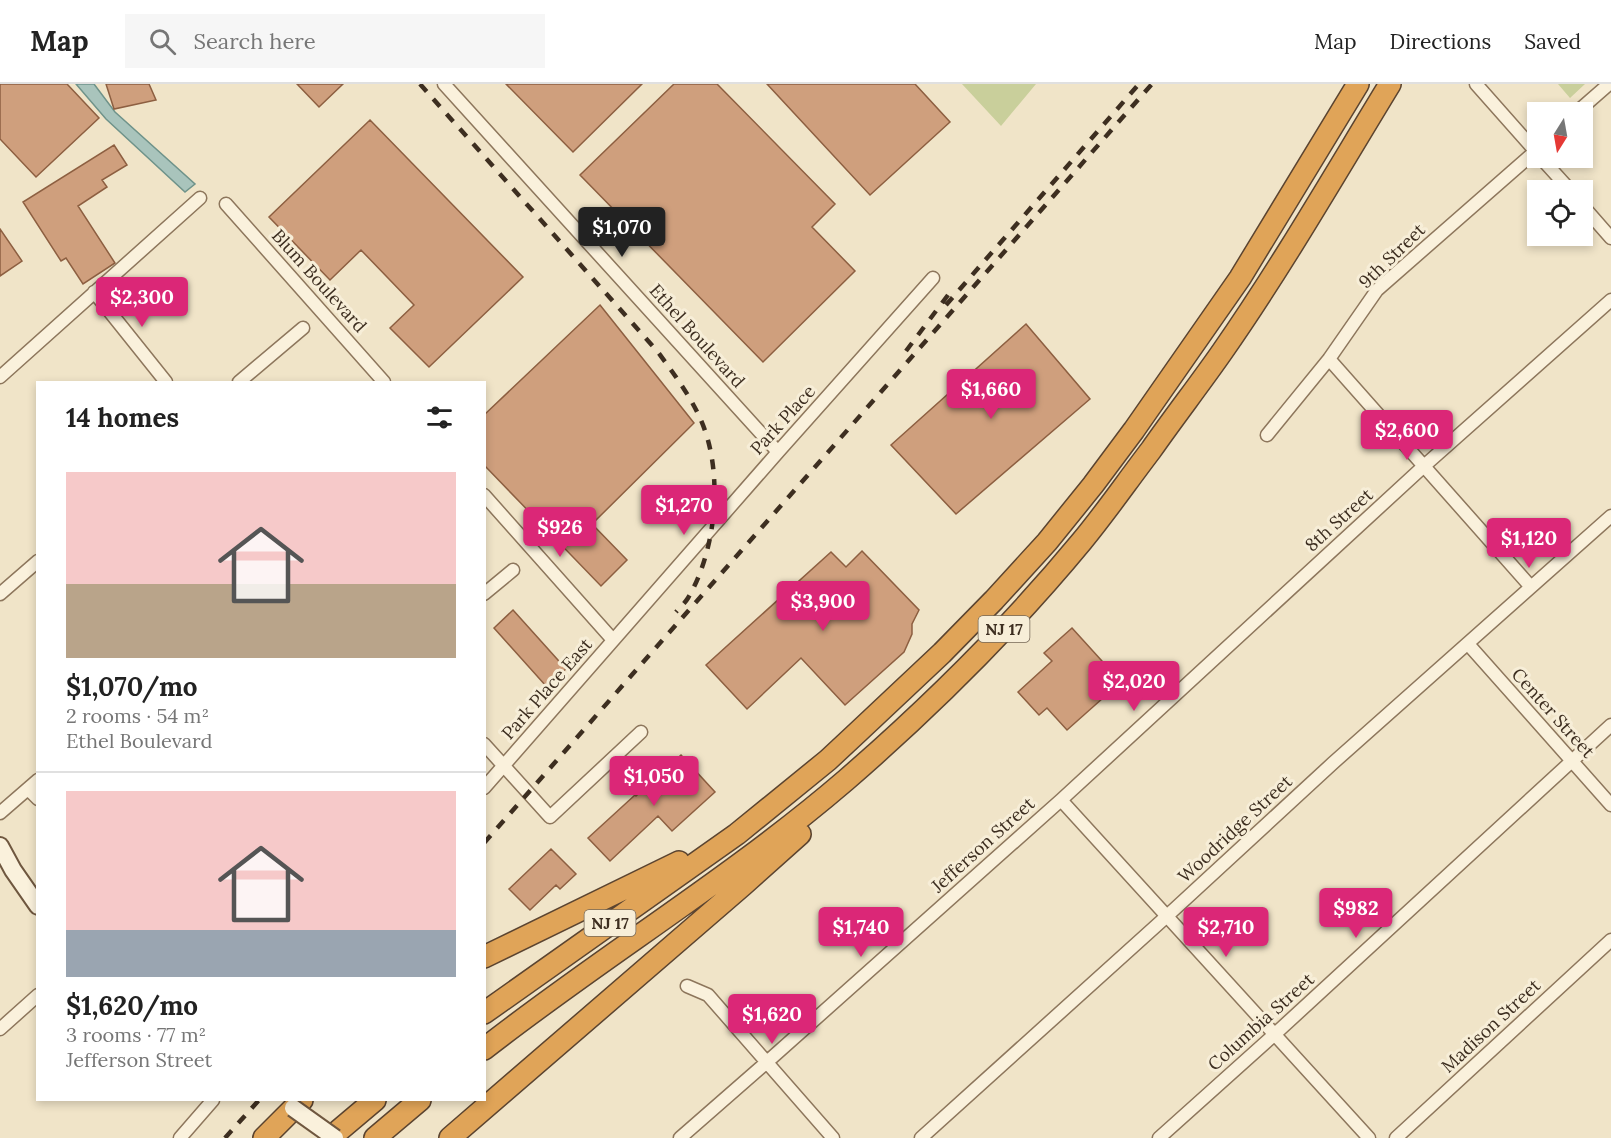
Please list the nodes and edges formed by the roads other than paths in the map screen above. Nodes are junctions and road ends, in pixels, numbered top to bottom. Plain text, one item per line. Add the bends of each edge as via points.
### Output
1 (444, 84) edge
2 (1358, 84) edge
3 (1390, 84) edge
4 (1476, 84) edge
5 (1609, 84) edge
6 (1589, 102) edge
7 (1527, 141) edge
8 (1527, 162) edge
9 (1551, 168) edge
10 (1561, 180) edge
11 (200, 198) dead end
12 (226, 204) dead end
13 (1593, 218) edge
14 (1611, 238) edge
15 (933, 278) dead end
16 (94, 292) junction
17 (1611, 300) edge
18 (303, 328) dead end
19 (1329, 359) junction
20 (0, 377) edge
21 (165, 381) edge
22 (240, 381) edge
23 (383, 381) edge
24 (1267, 435) dead end
25 (778, 452) junction
26 (1424, 466) junction
27 (486, 497) edge
28 (1611, 516) edge
29 (36, 563) edge
30 (513, 570) dead end
31 (1531, 587) junction
32 (486, 592) edge
33 (0, 594) edge
34 (613, 640) junction
35 (1468, 644) junction
36 (1227, 647) joint
37 (913, 719) junction
38 (1611, 725) edge
39 (640, 732) dead end
40 (486, 746) edge
41 (1571, 761) junction
42 (504, 765) junction
43 (36, 782) edge
44 (486, 786) edge
45 (28, 789) junction
46 (36, 797) edge
47 (1061, 800) junction
48 (1611, 805) edge
49 (0, 813) edge
50 (736, 834) junction
51 (0, 846) edge
52 (36, 903) edge
53 (1167, 916) junction
54 (1611, 940) edge
55 (486, 956) edge
56 (687, 986) dead end
57 (36, 997) edge
58 (486, 1012) edge
59 (0, 1029) edge
60 (1275, 1034) junction
61 (486, 1048) edge
62 (767, 1062) junction
63 (212, 1101) edge
64 (374, 1101) edge
65 (419, 1101) edge
66 (292, 1102) edge
67 (180, 1138) edge
68 (264, 1138) edge
69 (330, 1138) edge
70 (335, 1138) edge
71 (375, 1138) edge
72 (450, 1138) edge
73 (680, 1138) edge
74 (833, 1138) edge
75 (921, 1138) edge
76 (1159, 1138) edge
77 (1369, 1138) edge
78 (1396, 1138) edge

1 - 25 street, Ethel Boulevard
2 - 50 highway, NJ 17 via 1234,287 1134,430 1053,534 994,600 828,760
3 - 37 highway, NJ 17 via 1222,352 1105,511 1013,620
4 - 7 street
5 - 6 street
8 - 19 street, 9th Street via 1377,290
9 - 10 street
11 - 16 street
12 - 23 street, Blum Boulevard
13 - 14 street
15 - 25 street, Park Place
16 - 20 street
16 - 21 street
17 - 26 street, 8th Street
18 - 22 street
19 - 24 street, 9th Street
19 - 26 street
25 - 34 street, Park Place
26 - 31 street
26 - 36 street, 8th Street
27 - 34 street
28 - 31 street, Woodridge Street
29 - 33 street
30 - 32 street
31 - 35 street, Woodridge Street
34 - 42 street, Park Place East
35 - 41 street, Center Street
35 - 53 street, Woodridge Street
36 - 47 street, Jefferson Street
37 - 61 highway, NJ 17 via 794,823
37 - 72 highway via 800,834
38 - 41 street, Columbia Street
39 - 42 street via 550,817
40 - 42 street
41 - 48 street, Center Street
41 - 60 street, Columbia Street
42 - 44 street, Park Place East
43 - 45 street
45 - 46 street
45 - 49 street
47 - 53 street
47 - 62 street, Jefferson Street
50 - 55 highway
50 - 58 highway, NJ 17
51 - 52 main road
53 - 60 street
53 - 75 street, Woodridge Street
54 - 78 street, Madison Street
56 - 62 street via 708,995
57 - 59 street
60 - 76 street, Columbia Street
60 - 77 street
62 - 73 street, Jefferson Street
62 - 74 street
63 - 67 street
64 - 69 highway
65 - 71 highway
66 - 68 highway
66 - 70 main road, bridge

